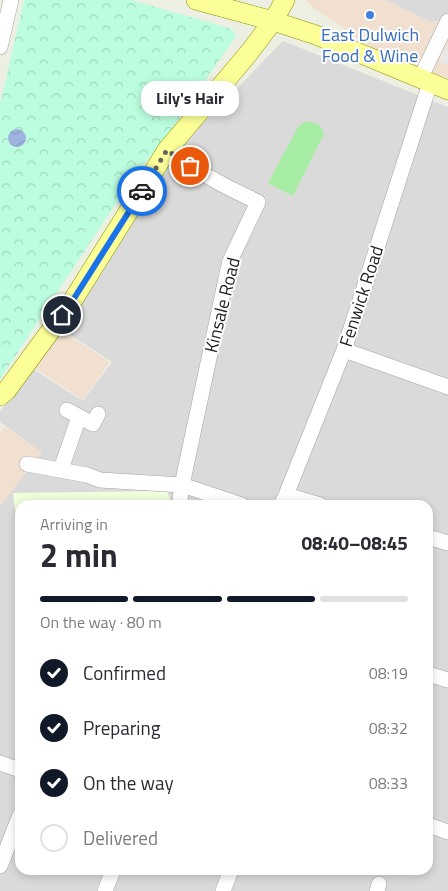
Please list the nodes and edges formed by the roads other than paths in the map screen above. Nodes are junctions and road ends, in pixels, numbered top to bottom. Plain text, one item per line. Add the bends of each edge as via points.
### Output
1 (10, 0) edge
2 (196, 0) edge
3 (285, 0) edge
4 (273, 21) junction
5 (448, 21) edge
6 (0, 47) edge
7 (425, 81) junction
8 (448, 90) edge
9 (167, 150) junction
10 (344, 350) junction
11 (448, 387) edge
12 (2, 397) edge
13 (98, 414) dead end
14 (27, 464) dead end
15 (61, 470) junction
16 (182, 485) junction
17 (180, 500) edge
18 (227, 500) edge
19 (284, 500) edge
20 (433, 538) edge
21 (448, 543) edge
22 (433, 676) edge
23 (448, 680) edge
24 (0, 763) edge
25 (15, 768) edge
26 (15, 828) edge
27 (433, 828) edge
28 (448, 832) edge
29 (0, 866) edge
30 (111, 875) edge
31 (229, 875) edge
32 (104, 891) edge
33 (223, 891) edge

1 - 6 street
2 - 4 main road
3 - 4 main road
4 - 7 main road via 330,40
4 - 9 main road
5 - 7 street, Fenwick Road
7 - 8 main road
7 - 10 street, Fenwick Road
9 - 12 main road via 73,300
9 - 16 street, Kinsale Road via 213,181 258,202 230,261
10 - 11 street
10 - 19 street, Fenwick Road
13 - 15 street via 93,424 73,414
14 - 15 street
15 - 16 street via 100,480
16 - 17 street
16 - 18 street
20 - 21 street
22 - 23 street
24 - 25 street
26 - 29 street
27 - 28 street
30 - 32 street
31 - 33 street

